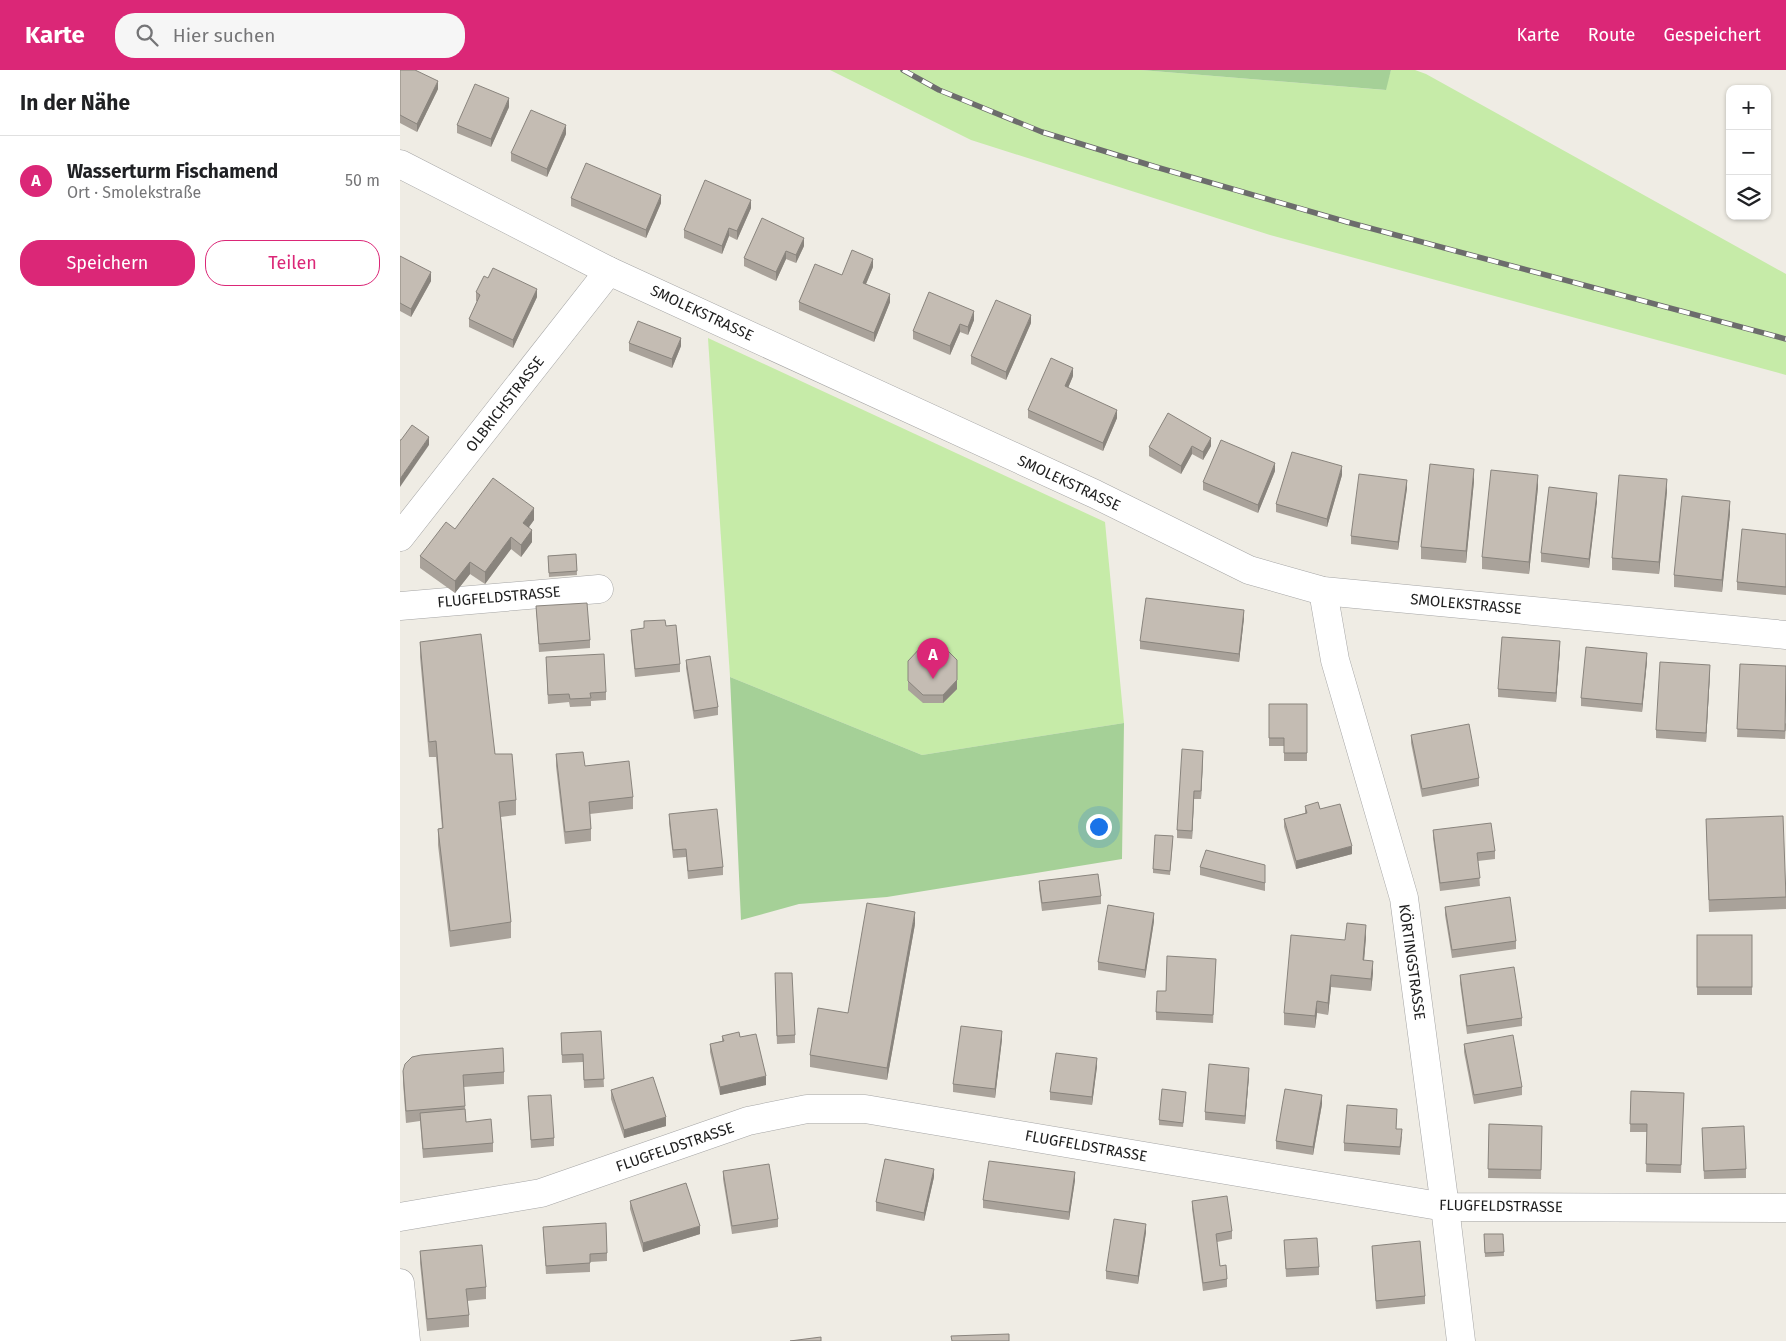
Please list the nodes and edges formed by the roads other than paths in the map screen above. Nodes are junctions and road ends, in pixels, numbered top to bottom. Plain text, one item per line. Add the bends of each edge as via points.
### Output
1 (400, 164) edge
2 (610, 271) junction
3 (400, 537) edge
4 (598, 589) dead end
5 (1323, 591) junction
6 (400, 606) edge
7 (1786, 635) edge
8 (1446, 1207) junction
9 (1786, 1208) edge
10 (400, 1218) edge
11 (400, 1283) edge
12 (406, 1341) edge
13 (1461, 1341) edge

1 - 2 street, SMOLEKSTRASSE
2 - 3 street, OLBRICHSTRASSE
2 - 5 street, SMOLEKSTRASSE via 1095,494 1248,570
4 - 6 street, FLUGFELDSTRASSE
5 - 7 street, SMOLEKSTRASSE
5 - 8 street, KÖRTINGSTRASSE via 1335,660 1404,898
8 - 9 street, FLUGFELDSTRASSE
8 - 10 street, FLUGFELDSTRASSE via 865,1109 807,1109 748,1121 541,1193
8 - 13 street, KÖRTINGSTRASSE
11 - 12 street

